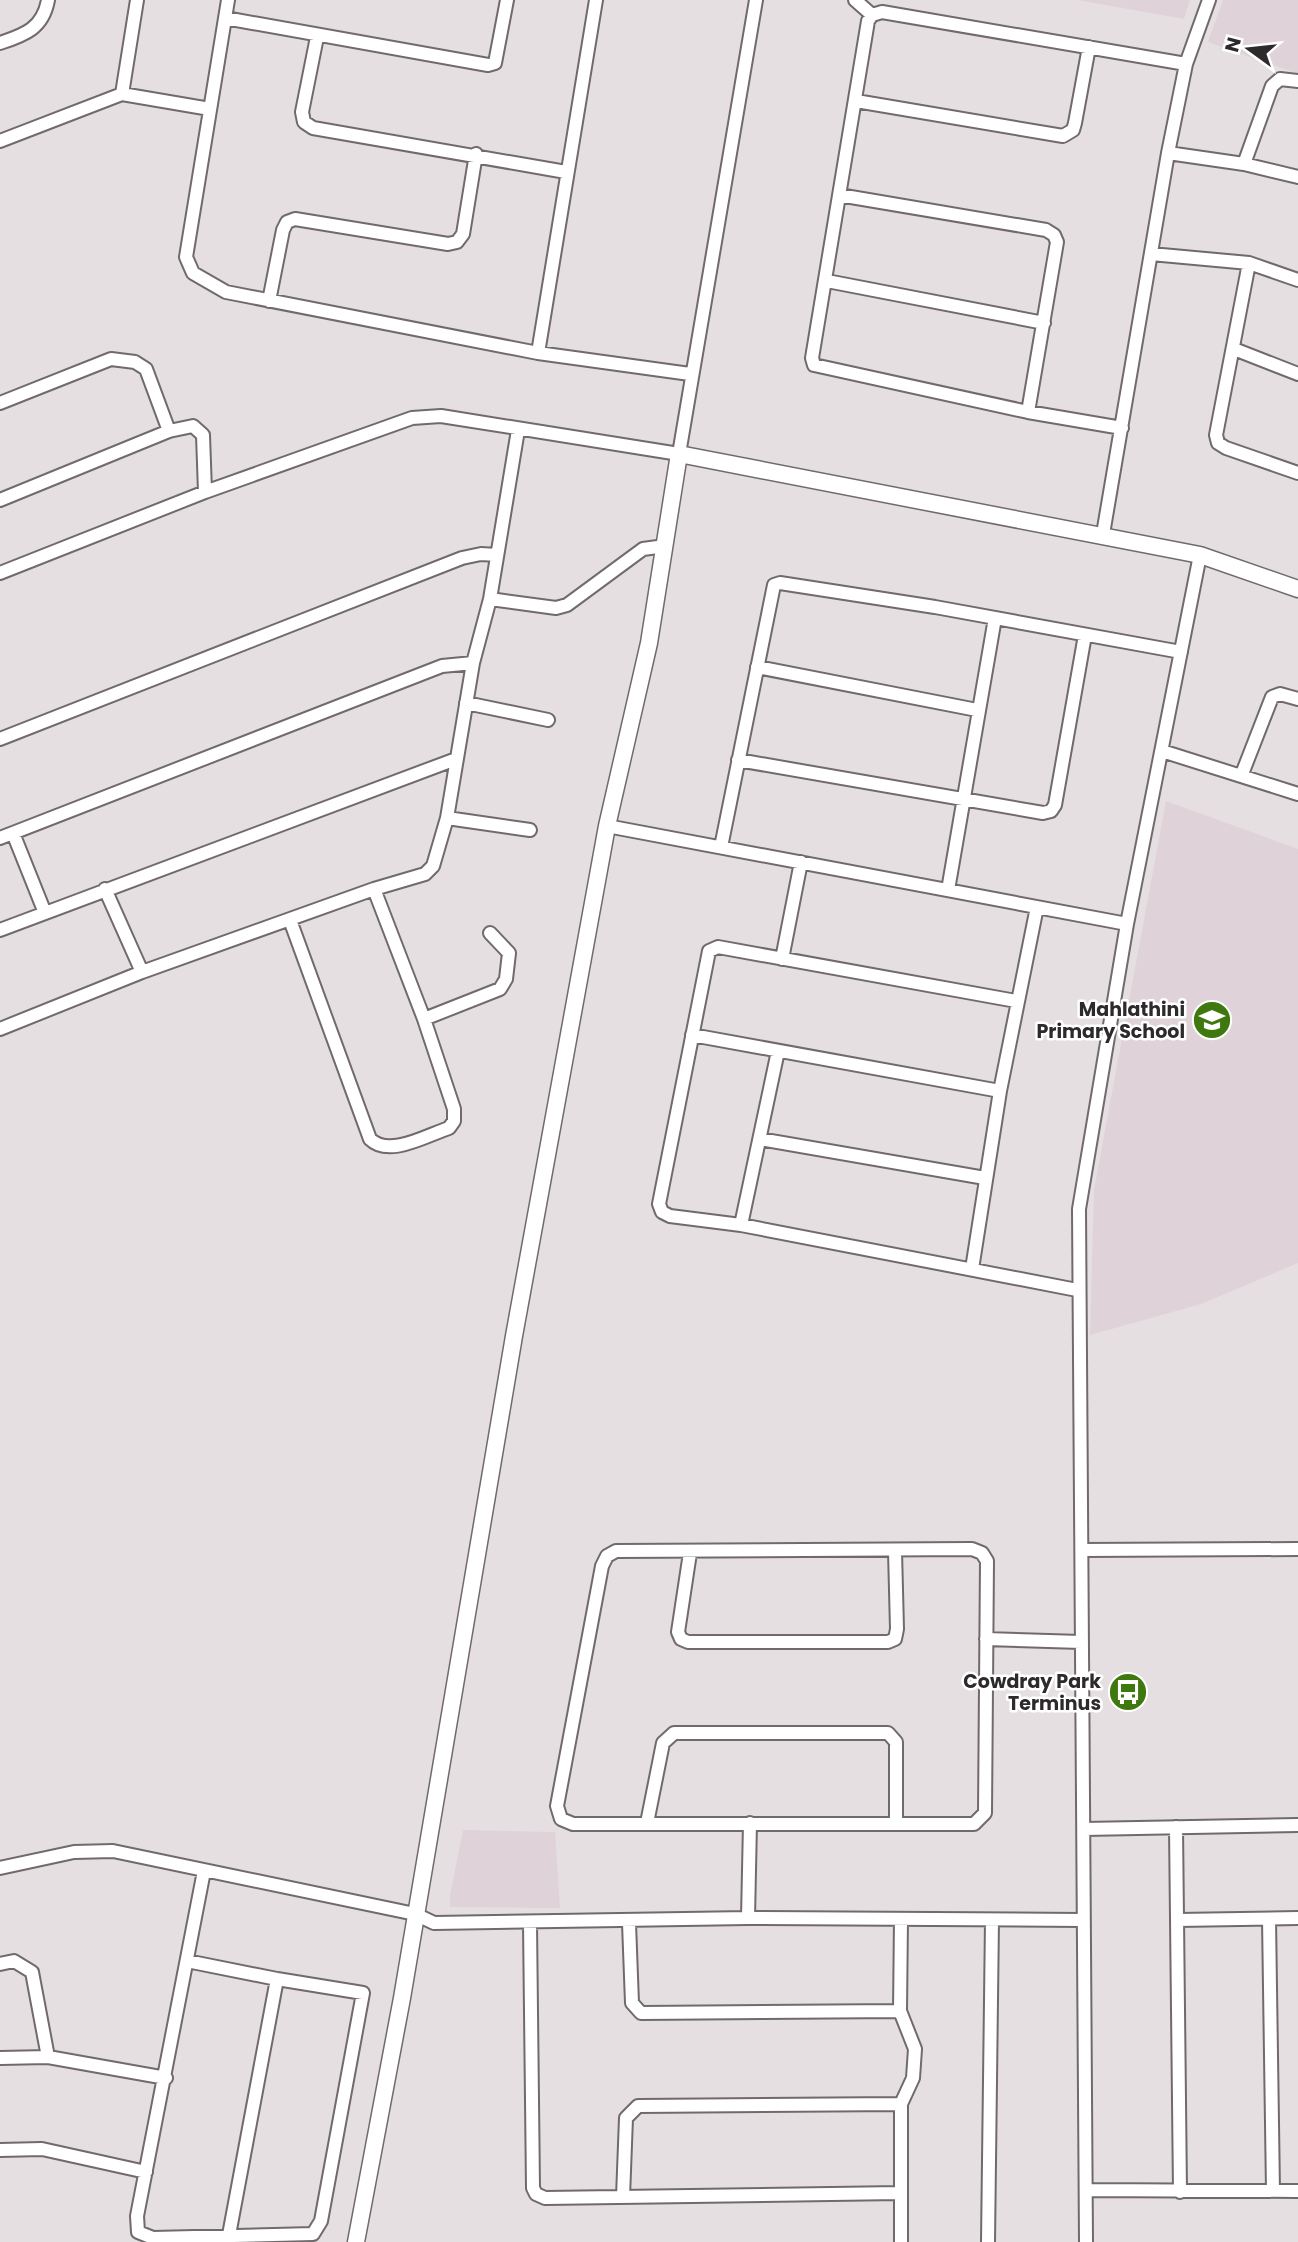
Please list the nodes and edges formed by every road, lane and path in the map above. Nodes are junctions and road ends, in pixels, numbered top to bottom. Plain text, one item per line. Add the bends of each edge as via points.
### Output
1 (48, 0) edge
2 (137, 0) edge
3 (228, 0) edge
4 (507, 0) edge
5 (596, 0) edge
6 (755, 0) edge
7 (855, 0) edge
8 (1209, 0) edge
9 (872, 15) junction
10 (225, 18) junction
11 (317, 37) junction
12 (0, 43) edge
13 (1088, 47) junction
14 (1186, 64) junction
15 (1298, 81) edge
16 (122, 94) junction
17 (856, 101) junction
18 (210, 109) junction
19 (0, 141) edge
20 (1168, 153) junction
21 (476, 154) junction
22 (1244, 164) junction
23 (566, 172) junction
24 (1298, 177) edge
25 (839, 195) junction
26 (1151, 254) junction
27 (1249, 263) junction
28 (1298, 280) edge
29 (827, 281) junction
30 (269, 301) junction
31 (1044, 323) junction
32 (1234, 349) junction
33 (538, 353) junction
34 (690, 374) junction
35 (1298, 374) edge
36 (0, 403) edge
37 (1028, 412) junction
38 (1122, 428) junction
39 (518, 429) junction
40 (169, 431) junction
41 (679, 454) junction
42 (1298, 473) edge
43 (205, 492) junction
44 (0, 500) edge
45 (1103, 534) junction
46 (665, 546) junction
47 (498, 555) junction
48 (1200, 555) junction
49 (0, 573) edge
50 (1298, 589) edge
51 (490, 599) junction
52 (995, 618) junction
53 (1084, 635) junction
54 (1181, 652) junction
55 (473, 663) junction
56 (757, 667) junction
57 (1298, 699) edge
58 (466, 703) junction
59 (977, 710) junction
60 (548, 720) dead end
61 (0, 739) edge
62 (1162, 751) junction
63 (456, 759) junction
64 (737, 760) junction
65 (1242, 774) junction
66 (1298, 794) edge
67 (963, 800) junction
68 (447, 818) junction
69 (607, 826) junction
70 (530, 830) dead end
71 (6, 836) edge
72 (720, 847) junction
73 (800, 862) junction
74 (374, 889) junction
75 (105, 890) junction
76 (948, 890) junction
77 (1037, 907) junction
78 (45, 913) junction
79 (290, 920) junction
80 (1127, 924) junction
81 (0, 930) edge
82 (490, 933) dead end
83 (782, 959) junction
84 (142, 972) junction
85 (1016, 1001) junction
86 (424, 1019) junction
87 (0, 1029) edge
88 (692, 1035) junction
89 (778, 1051) junction
90 (1000, 1091) junction
91 (761, 1139) junction
92 (985, 1178) junction
93 (741, 1225) junction
94 (972, 1269) junction
95 (1077, 1290) junction
96 (1082, 1549) junction
97 (1298, 1549) edge
98 (895, 1551) junction
99 (690, 1553) junction
100 (986, 1639) junction
101 (1081, 1642) junction
102 (896, 1822) junction
103 (647, 1823) junction
104 (750, 1823) junction
105 (1298, 1825) edge
106 (1176, 1827) junction
107 (1084, 1829) junction
108 (0, 1868) edge
109 (204, 1871) junction
110 (415, 1914) junction
111 (748, 1918) junction
112 (1298, 1918) edge
113 (901, 1919) junction
114 (1269, 1919) junction
115 (992, 1920) junction
116 (1083, 1920) junction
117 (1178, 1920) junction
118 (530, 1923) junction
119 (629, 1923) junction
120 (187, 1961) junction
121 (0, 1964) edge
122 (277, 1979) junction
123 (900, 2011) junction
124 (48, 2057) junction
125 (0, 2058) edge
126 (166, 2078) junction
127 (901, 2104) junction
128 (0, 2150) edge
129 (146, 2172) junction
130 (1086, 2190) junction
131 (1298, 2190) edge
132 (1273, 2191) junction
133 (1180, 2192) junction
134 (900, 2193) junction
135 (622, 2197) junction
136 (229, 2235) junction
137 (356, 2242) edge
138 (901, 2242) edge
139 (988, 2242) edge
140 (1086, 2242) edge

1 - 12 street via 38,26
2 - 16 street
3 - 10 street
4 - 11 street via 499,54 495,63 488,65
5 - 23 street
6 - 34 street
7 - 9 street
8 - 14 street
9 - 13 street via 882,12
9 - 17 street
10 - 11 street
10 - 18 street
11 - 21 street via 304,122 313,128
13 - 14 street
13 - 17 street via 1075,123 1063,136
14 - 20 street
15 - 22 street via 1280,79 1272,86
16 - 18 street
16 - 19 street
17 - 25 street
18 - 30 street via 186,257 193,273 208,283 226,292
20 - 22 street
20 - 26 street
21 - 23 street
21 - 30 street via 463,234 457,242 295,219 283,230
22 - 24 street
23 - 33 street
25 - 29 street
25 - 31 street via 1054,234 1057,242
26 - 27 street
26 - 38 street
27 - 28 street
27 - 32 street
29 - 31 street
29 - 37 street via 812,358 820,369
30 - 33 street
31 - 37 street
32 - 35 street
32 - 42 street via 1218,443
33 - 34 street
34 - 41 street
36 - 40 street via 122,358 146,369
37 - 38 street
38 - 45 street
39 - 41 street
39 - 43 street via 441,416 412,418
39 - 47 street
40 - 43 street via 193,426 203,435
40 - 44 street
41 - 45 street
41 - 46 street
43 - 49 street
45 - 48 street
46 - 51 street via 643,549 567,605 556,608
46 - 69 street via 649,643
47 - 51 street
47 - 61 street via 462,558
48 - 50 street
48 - 54 street
51 - 55 street
52 - 53 street
52 - 56 street via 780,583 770,592
52 - 59 street
53 - 54 street
53 - 67 street via 1051,811
54 - 62 street
55 - 58 street
55 - 71 street via 442,666
56 - 59 street
56 - 64 street
57 - 65 street via 1280,694 1272,697
58 - 60 street
58 - 63 street
59 - 67 street
62 - 65 street
62 - 80 street
63 - 68 street
63 - 75 street
64 - 67 street
64 - 72 street
65 - 66 street
67 - 76 street
68 - 70 street
68 - 74 street via 433,866 425,874
69 - 72 street
69 - 110 street
71 - 78 street
72 - 73 street
73 - 76 street
73 - 83 street
74 - 79 street
74 - 86 street
75 - 78 street
75 - 84 street
76 - 77 street
77 - 80 street
77 - 85 street
78 - 81 street
79 - 84 street
79 - 86 street via 370,1139 377,1146 388,1148 449,1128 454,1121
80 - 95 street via 1080,1189
82 - 86 street via 509,953 500,989
83 - 85 street
83 - 88 street via 718,947 709,951
84 - 87 street
85 - 90 street
88 - 89 street
88 - 93 street via 659,1205 670,1216
89 - 90 street
89 - 91 street
90 - 92 street
91 - 92 street
91 - 93 street
92 - 94 street
93 - 94 street
94 - 95 street
95 - 96 street
96 - 97 street
96 - 101 street
98 - 99 street
98 - 99 street via 897,1629 895,1639 888,1642 681,1639 678,1632
98 - 100 street via 972,1549 982,1553 987,1561
99 - 103 street via 616,1551 607,1556 557,1806 567,1823
100 - 101 street
100 - 102 street via 985,1814 974,1824
101 - 107 street
102 - 103 street via 896,1742 888,1732 874,1732 668,1735
102 - 104 street
103 - 104 street
104 - 111 street
105 - 106 street
106 - 107 street
106 - 117 street
107 - 116 street
108 - 109 street via 96,1850
109 - 110 street
109 - 120 street
110 - 118 street via 434,1923
110 - 137 street
111 - 113 street
111 - 119 street
112 - 114 street
113 - 115 street
113 - 123 street
114 - 117 street
114 - 132 street
115 - 116 street
115 - 139 street
116 - 130 street
117 - 133 street
118 - 119 street
118 - 135 street via 533,2188 545,2198
119 - 123 street via 632,2003 641,2013
120 - 122 street
120 - 126 street
121 - 124 street via 14,1961 32,1972
122 - 136 street
122 - 136 street via 363,1993 340,2125 316,2231 310,2235
123 - 127 street via 915,2049 913,2078
124 - 125 street
124 - 126 street
126 - 129 street
127 - 134 street
127 - 135 street via 638,2106 626,2118
128 - 129 street via 42,2149
129 - 136 street via 136,2225 143,2236
130 - 133 street
130 - 140 street
131 - 132 street
132 - 133 street
134 - 135 street
134 - 138 street

